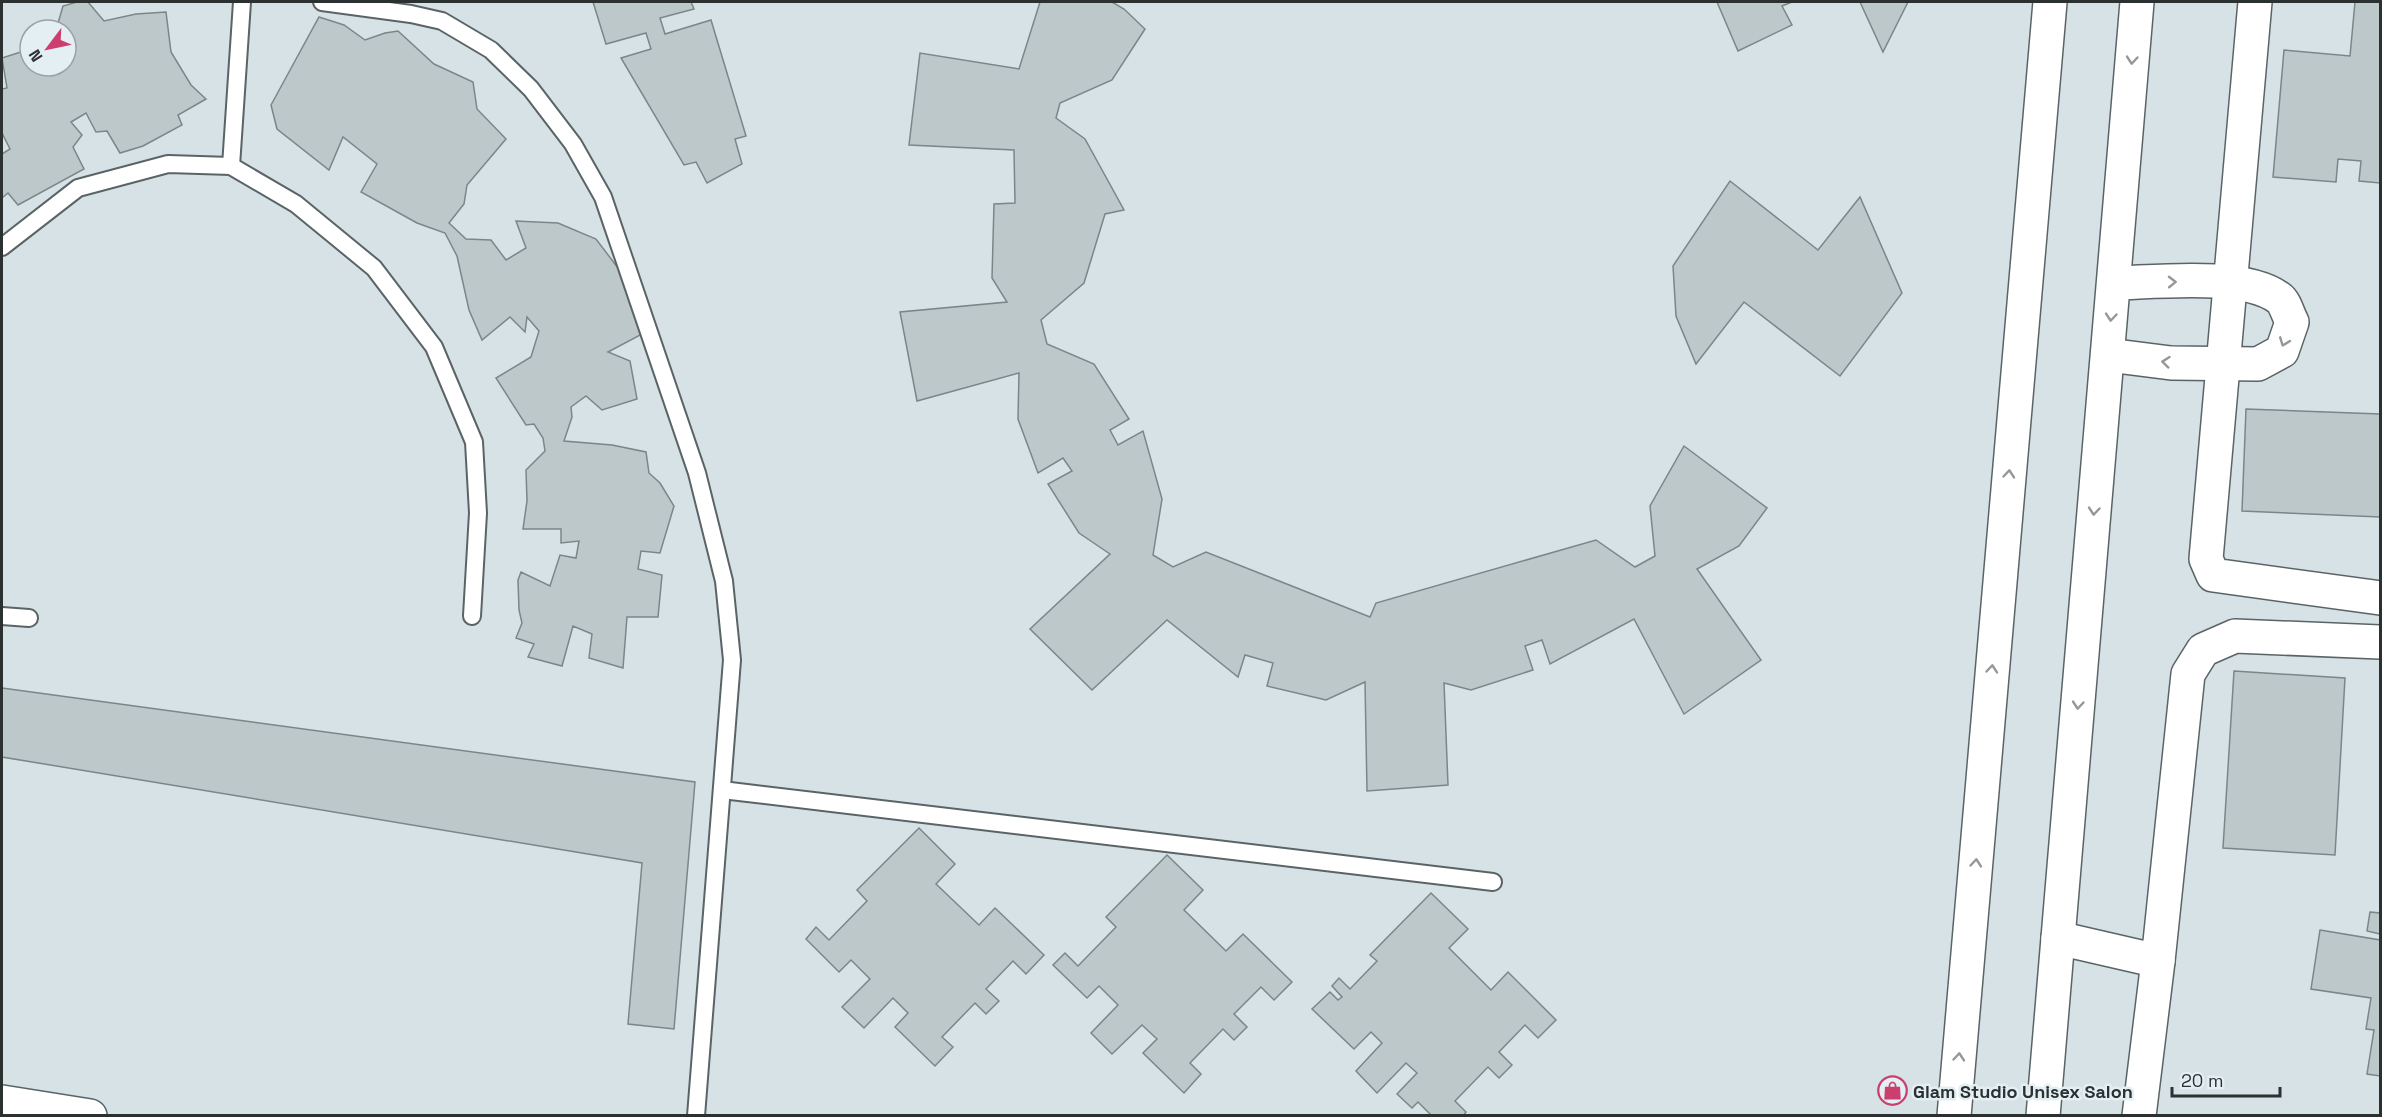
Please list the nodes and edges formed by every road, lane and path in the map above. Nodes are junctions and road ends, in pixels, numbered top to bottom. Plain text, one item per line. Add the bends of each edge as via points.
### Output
1 (242, 2) edge
2 (322, 2) edge
3 (2050, 2) edge
4 (2137, 2) edge
5 (2255, 2) edge
6 (231, 166) junction
7 (2, 247) edge
8 (2230, 282) junction
9 (2114, 283) junction
10 (2108, 355) junction
11 (2224, 363) junction
12 (2380, 598) edge
13 (2, 616) edge
14 (472, 616) dead end
15 (29, 618) dead end
16 (2380, 642) edge
17 (722, 790) junction
18 (1493, 882) dead end
19 (2058, 938) junction
20 (2158, 961) junction
21 (2, 1102) edge
22 (90, 1116) edge
23 (696, 1116) edge
24 (1954, 1116) edge
25 (2043, 1116) edge
26 (2139, 1116) edge

1 - 6 lane
2 - 17 lane via 442,21 491,50 531,89 573,144 603,197 697,473 724,581 732,660
24 -> 3 street
4 -> 9 street
5 - 8 street
6 - 7 lane via 168,164 78,188
6 - 14 lane via 296,204 374,268 434,347 474,442 478,513
9 -> 8 street
8 - 11 street
8 -> 11 street via 2254,286 2280,299 2292,322 2282,351 2258,364
9 -> 10 street
11 -> 10 street via 2171,363
10 -> 19 street
11 - 12 street via 2206,559 2213,575
13 - 15 lane
16 - 20 street via 2235,636 2203,650 2188,674
17 - 18 lane
17 - 23 lane
19 - 20 street
19 - 25 street
20 - 26 street
21 - 22 street

